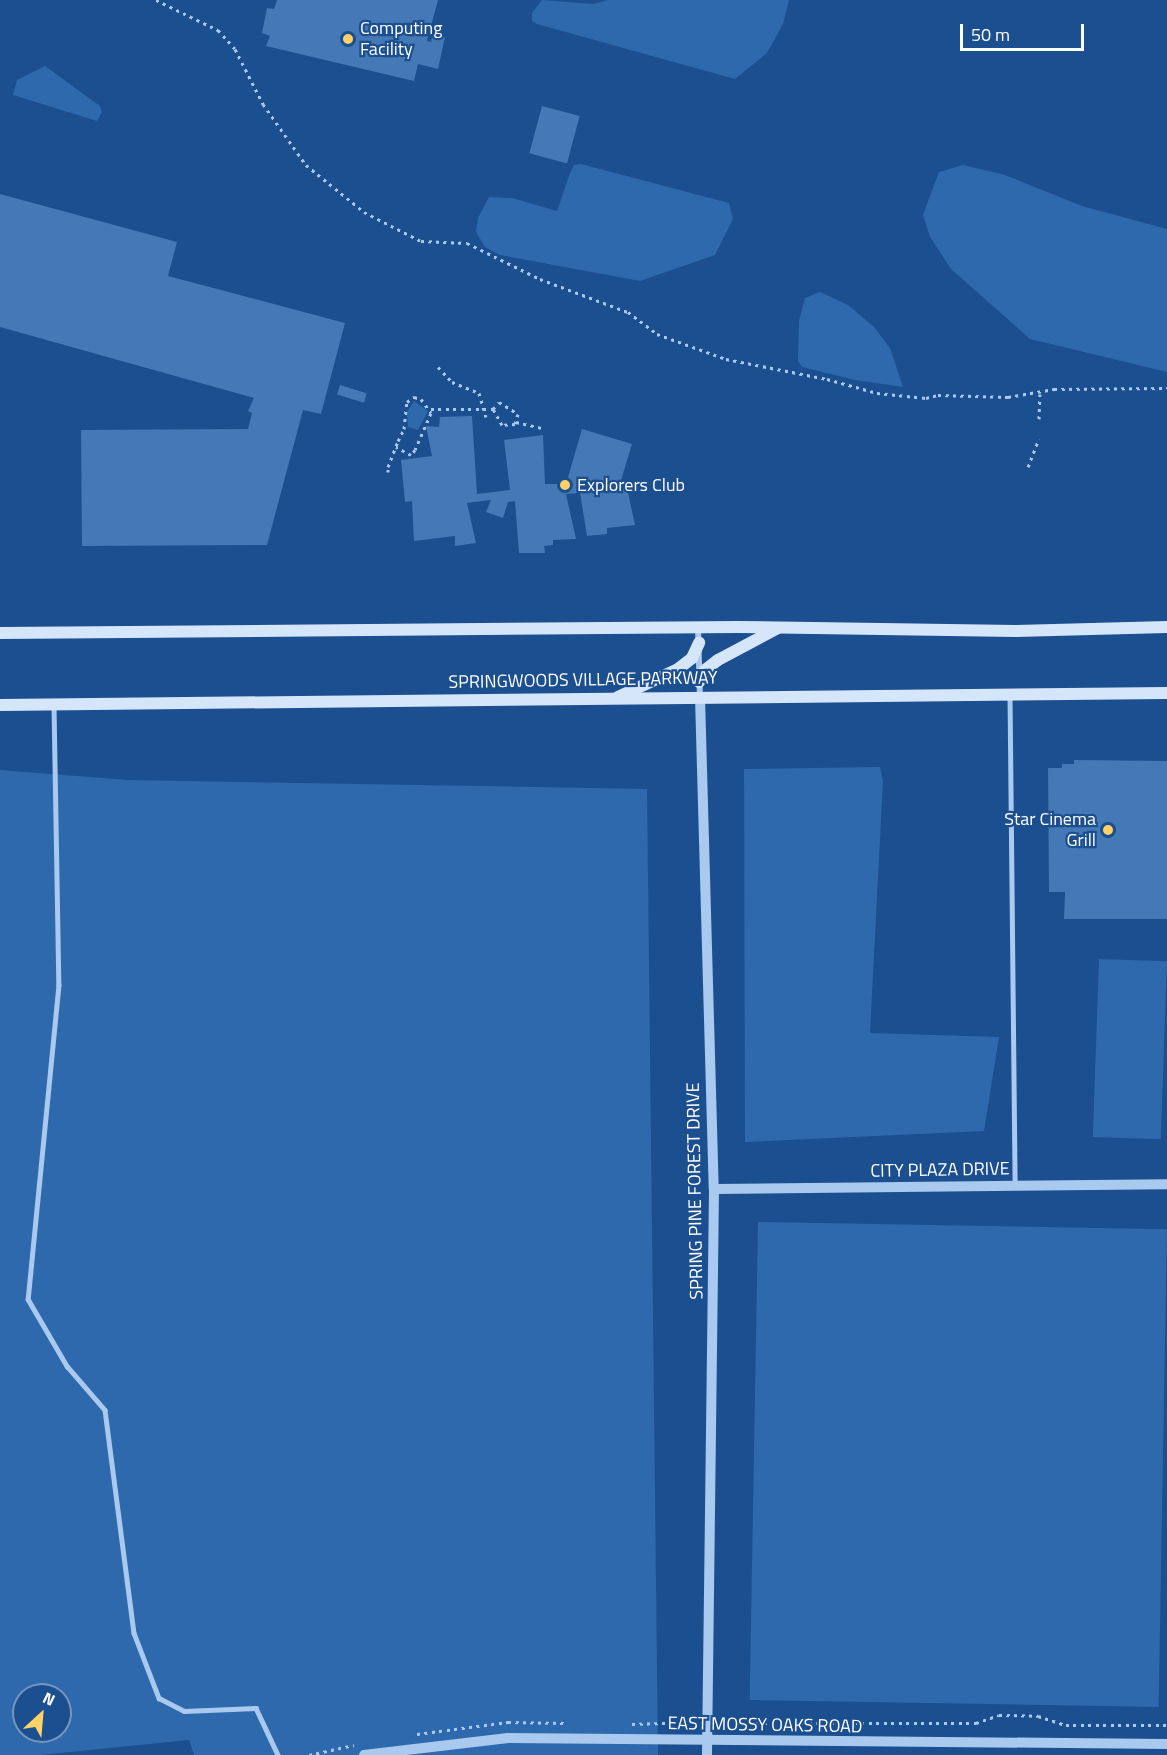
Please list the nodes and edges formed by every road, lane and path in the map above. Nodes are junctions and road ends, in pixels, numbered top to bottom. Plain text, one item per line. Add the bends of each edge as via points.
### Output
1 (156, 0) edge
2 (438, 368) dead end
3 (1167, 388) edge
4 (1040, 394) junction
5 (486, 408) junction
6 (430, 409) junction
7 (493, 409) junction
8 (486, 417) dead end
9 (1039, 419) dead end
10 (516, 422) junction
11 (541, 428) dead end
12 (1039, 439) dead end
13 (396, 447) junction
14 (1028, 467) dead end
15 (388, 472) dead end
16 (698, 627) junction
17 (779, 627) junction
18 (1167, 627) edge
19 (0, 633) edge
20 (699, 643) junction
21 (699, 682) junction
22 (1167, 693) edge
23 (1010, 695) junction
24 (699, 697) junction
25 (614, 698) junction
26 (0, 705) edge
27 (54, 705) junction
28 (1167, 1184) edge
29 (1015, 1186) junction
30 (714, 1189) junction
31 (708, 1742) junction
32 (1167, 1744) edge
33 (1018, 1749) edge
34 (278, 1755) edge
35 (364, 1755) edge
36 (707, 1755) edge

1 - 4 path via 218,30 235,49 264,104 306,165 364,212 421,241 467,243 540,279 628,312 657,334 726,358 877,393 926,398 938,394
2 - 5 path via 452,382 479,393
3 - 4 path via 1054,389
4 - 9 path
5 - 6 path
5 - 7 path
5 - 8 path
6 - 13 path via 411,455
6 - 13 path via 414,397 407,402 405,429
7 - 10 path via 505,427
7 - 10 path via 499,402 505,403 518,414
10 - 11 path
12 - 14 path
13 - 15 path
16 - 17 main road
16 - 19 main road
16 - 20 street, SPRING PINE FOREST DRIVE
17 - 18 main road via 1016,631
17 - 21 main road via 718,660 705,670
20 - 21 street, SPRING PINE FOREST DRIVE
20 - 25 main road via 692,658 678,669
21 - 24 street, SPRING PINE FOREST DRIVE
22 - 23 main road, SPRINGWOODS VILLAGE PARKWAY
23 - 24 main road, SPRINGWOODS VILLAGE PARKWAY
23 - 29 lane
24 - 25 main road, SPRINGWOODS VILLAGE PARKWAY
24 - 30 street, SPRING PINE FOREST DRIVE
25 - 27 main road, SPRINGWOODS VILLAGE PARKWAY
26 - 27 main road, SPRINGWOODS VILLAGE PARKWAY
27 - 34 lane via 59,985 28,1299 67,1366 105,1410 134,1633 159,1698 184,1711 256,1708
28 - 29 street, CITY PLAZA DRIVE
29 - 30 street, CITY PLAZA DRIVE
30 - 31 street, SPRING PINE FOREST DRIVE
31 - 33 street, EAST MOSSY OAKS ROAD
31 - 35 street, EAST MOSSY OAKS ROAD via 508,1738
31 - 36 street, SPRING PINE FOREST DRIVE
32 - 33 street, EAST MOSSY OAKS ROAD

